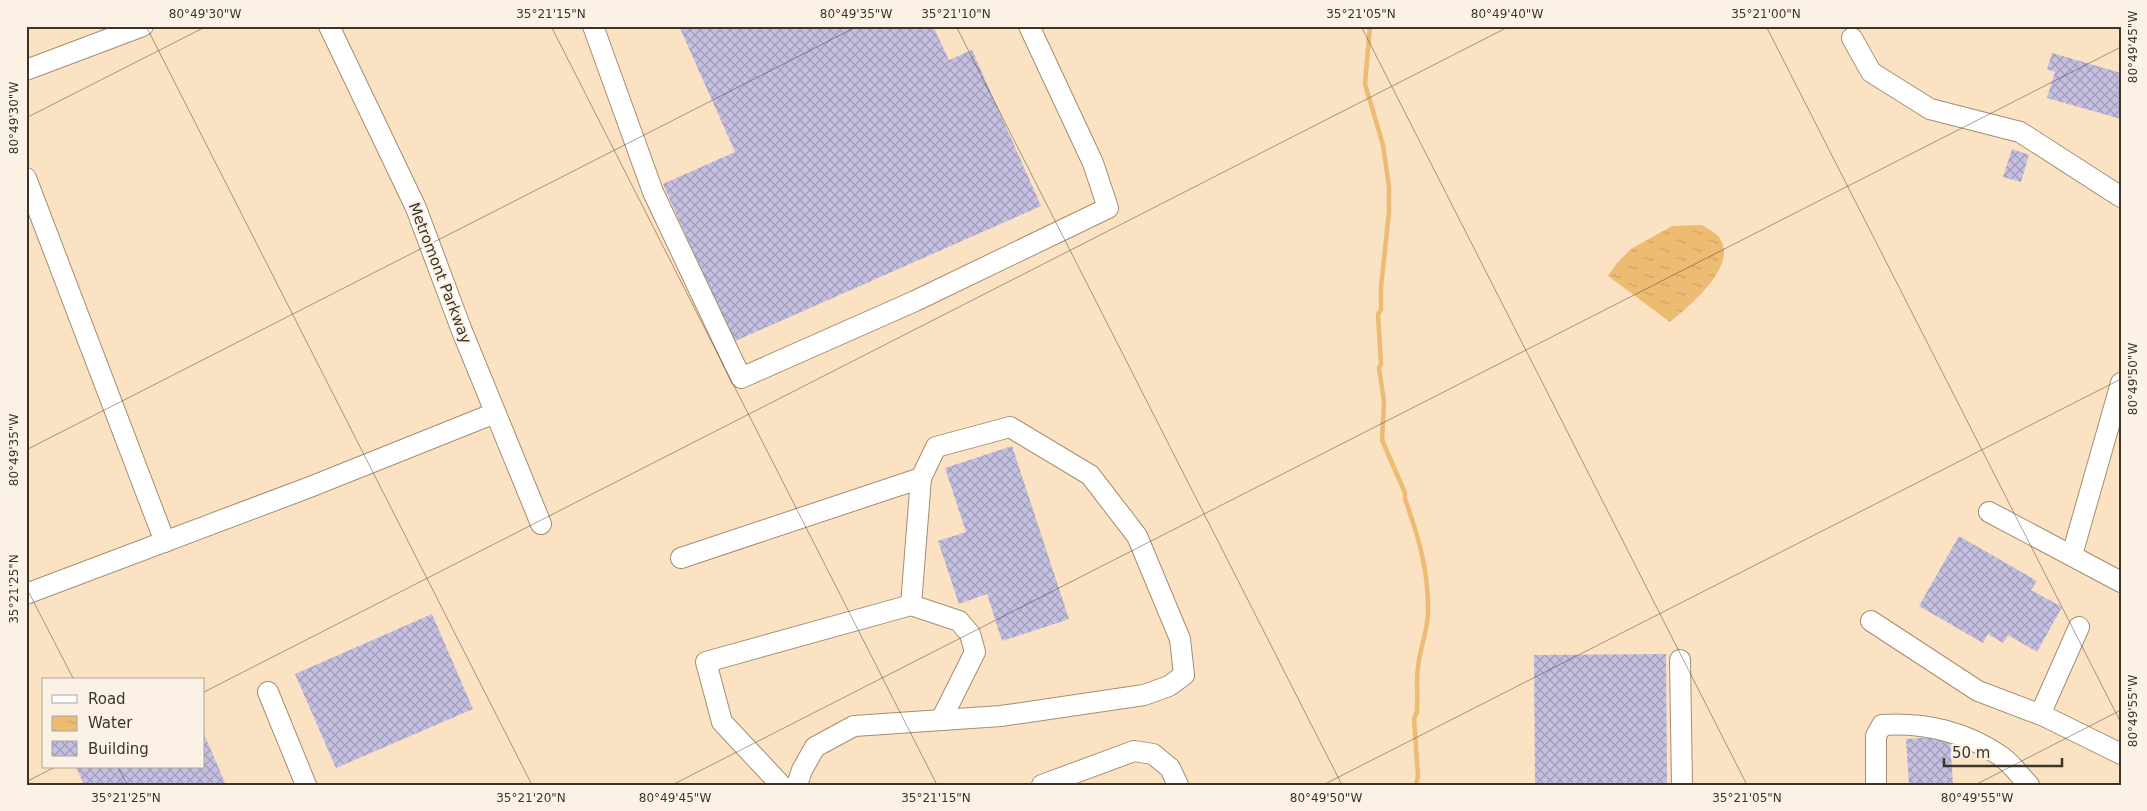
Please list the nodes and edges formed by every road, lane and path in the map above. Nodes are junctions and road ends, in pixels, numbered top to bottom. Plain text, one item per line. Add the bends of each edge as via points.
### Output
1 (143, 26) edge
2 (329, 26) edge
3 (593, 26) edge
4 (1029, 26) edge
5 (1852, 38) dead end
6 (26, 70) edge
7 (26, 178) edge
8 (2121, 197) edge
9 (2121, 383) edge
10 (495, 413) junction
11 (921, 478) junction
12 (1989, 512) dead end
13 (541, 524) dead end
14 (165, 542) junction
15 (2072, 555) junction
16 (681, 558) dead end
17 (2121, 582) edge
18 (26, 594) edge
19 (911, 605) junction
20 (1871, 621) dead end
21 (2079, 627) dead end
22 (1680, 660) dead end
23 (268, 692) dead end
24 (2044, 716) junction
25 (940, 720) junction
26 (2121, 754) edge
27 (306, 785) edge
28 (781, 785) edge
29 (797, 785) edge
30 (1042, 785) edge
31 (1178, 785) edge
32 (1682, 785) edge
33 (1876, 785) edge
34 (2029, 785) edge

1 - 6 street
2 - 10 street, Metromont Parkway via 416,208
3 - 4 street via 653,192 741,378 915,301 1108,208 1093,163
5 - 8 street via 1871,72 1930,109 2020,132
7 - 14 street
9 - 15 street
10 - 13 street, Metromont Parkway
10 - 14 street
11 - 16 street
11 - 19 street
11 - 25 street via 936,447 1010,427 1090,475 1137,536 1180,639 1184,675 1169,686 1144,694 1001,716
12 - 15 street
14 - 18 street
15 - 17 street
19 - 25 street via 959,620 970,634 975,652
19 - 28 street via 706,662 722,722
20 - 24 street via 1978,692
21 - 24 street via 2043,708
22 - 32 street
23 - 27 street
24 - 26 street
25 - 29 street via 854,726 815,747
30 - 31 street via 1134,751 1152,754 1170,768
33 - 34 street via 1876,736 1882,725 1900,724 1965,736 2003,758

